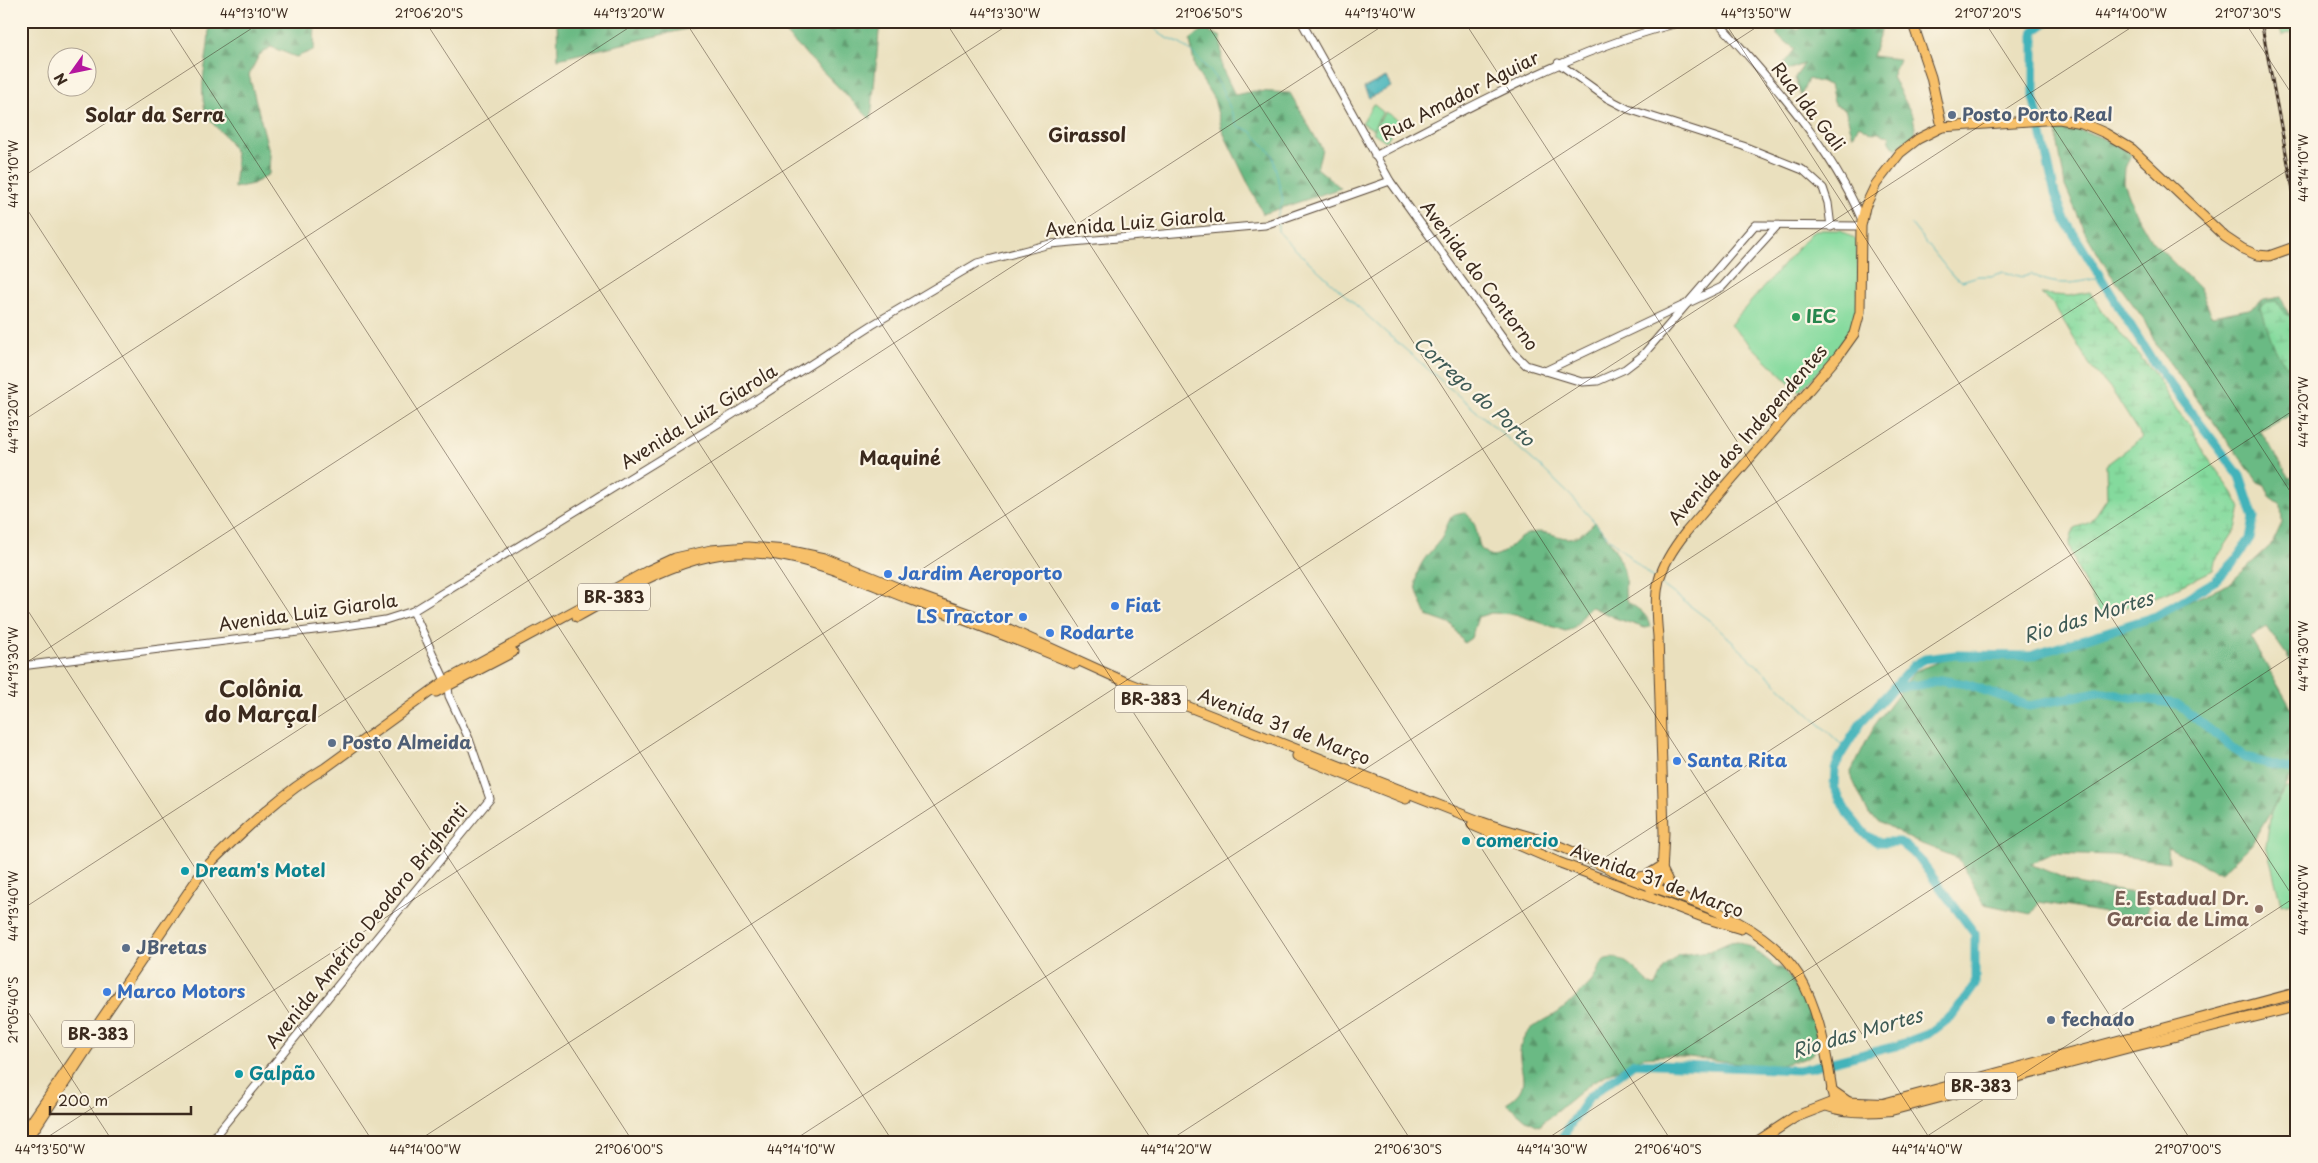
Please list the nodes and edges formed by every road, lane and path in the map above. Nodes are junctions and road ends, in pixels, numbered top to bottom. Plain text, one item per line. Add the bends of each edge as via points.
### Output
1 (1301, 21) edge
2 (1686, 21) edge
3 (1717, 21) edge
4 (1912, 21) edge
5 (1558, 63) junction
6 (1942, 127) junction
7 (1375, 156) junction
8 (1390, 181) junction
9 (1861, 223) junction
10 (1777, 226) junction
11 (1831, 227) junction
12 (2297, 246) edge
13 (1688, 302) junction
14 (1545, 371) junction
15 (413, 612) junction
16 (21, 666) edge
17 (447, 684) junction
18 (1317, 760) junction
19 (325, 768) junction
20 (1559, 846) junction
21 (1558, 862) junction
22 (1662, 867) junction
23 (1632, 879) junction
24 (1655, 887) junction
25 (1635, 892) junction
26 (1678, 896) junction
27 (1677, 908) junction
28 (1713, 910) junction
29 (1708, 919) junction
30 (1758, 935) junction
31 (2297, 993) edge
32 (2297, 1006) edge
33 (1832, 1088) junction
34 (1849, 1102) junction
35 (1833, 1105) junction
36 (21, 1136) edge
37 (26, 1142) edge
38 (210, 1142) edge
39 (1757, 1142) edge

1 - 7 street, Avenida do Contorno
2 - 5 street, Rua Amador Aguiar via 1622,39
3 - 9 street, Rua Ida Gali via 1809,130 1835,167
4 - 6 main road via 1931,77
5 - 7 street, Rua Amador Aguiar
5 - 11 street via 1628,109 1743,146 1803,170 1823,188
6 - 9 main road, Avenida dos Independentes via 1900,153 1876,184
6 - 12 main road via 2059,119 2082,124 2132,148 2243,249 2269,256
7 - 8 street, Avenida do Contorno
8 - 14 street, Avenida do Contorno via 1514,353 1526,365
8 - 15 street, Avenida Luiz Giarola via 1265,225 1050,244 977,262
9 - 11 street, Avenida do Contorno
9 - 22 main road, Avenida dos Independentes via 1860,312 1854,334 1686,532 1660,575 1655,608 1663,807
10 - 11 street, Avenida do Contorno
10 - 13 street, Avenida do Contorno via 1722,287
10 - 13 street, Avenida do Contorno via 1755,225
13 - 14 street, Avenida do Contorno
13 - 14 street via 1642,356 1625,369 1590,383
15 - 16 street, Avenida Luiz Giarola via 339,627
15 - 17 street
17 - 18 main road, Avenida 31 de Março / BR-383 via 676,565 712,553 787,553 1063,656 1127,689
17 - 19 main road, Avenida 31 de Março / BR-383 via 420,699
17 - 38 street, Avenida Américo Deodoro Brighenti via 490,799
18 - 20 main road, Avenida 31 de Março / BR-383 via 1507,832
18 - 21 main road, Avenida 31 de Março / BR-383
19 - 36 main road, BR-383 via 280,800 204,869
19 - 37 main road, BR-383 via 237,843 200,884 173,919
20 - 21 main road via 1552,852
20 - 23 main road, Avenida 31 de Março / BR-383
21 - 25 main road, Avenida 31 de Março / BR-383
22 - 23 main road
22 - 24 main road
22 - 26 main road
23 - 24 main road, Avenida 31 de Março / BR-383
24 - 25 main road
24 - 26 main road, Avenida 31 de Março / BR-383
25 - 27 main road, Avenida 31 de Março / BR-383
26 - 27 main road
26 - 28 main road, Avenida 31 de Março / BR-383
27 - 29 main road, Avenida 31 de Março / BR-383
28 - 29 main road
28 - 30 main road, Avenida 31 de Março / BR-383
29 - 30 main road, Avenida 31 de Março / BR-383
30 - 33 main road, Avenida 31 de Março / BR-383 via 1785,957 1810,997
31 - 34 highway, BR-383 via 1883,1104
32 - 35 highway, BR-383 via 1891,1110 1868,1111
33 - 34 highway
33 - 35 main road, Avenida 31 de Março / BR-383
34 - 35 highway, BR-383
35 - 39 highway via 1794,1117

